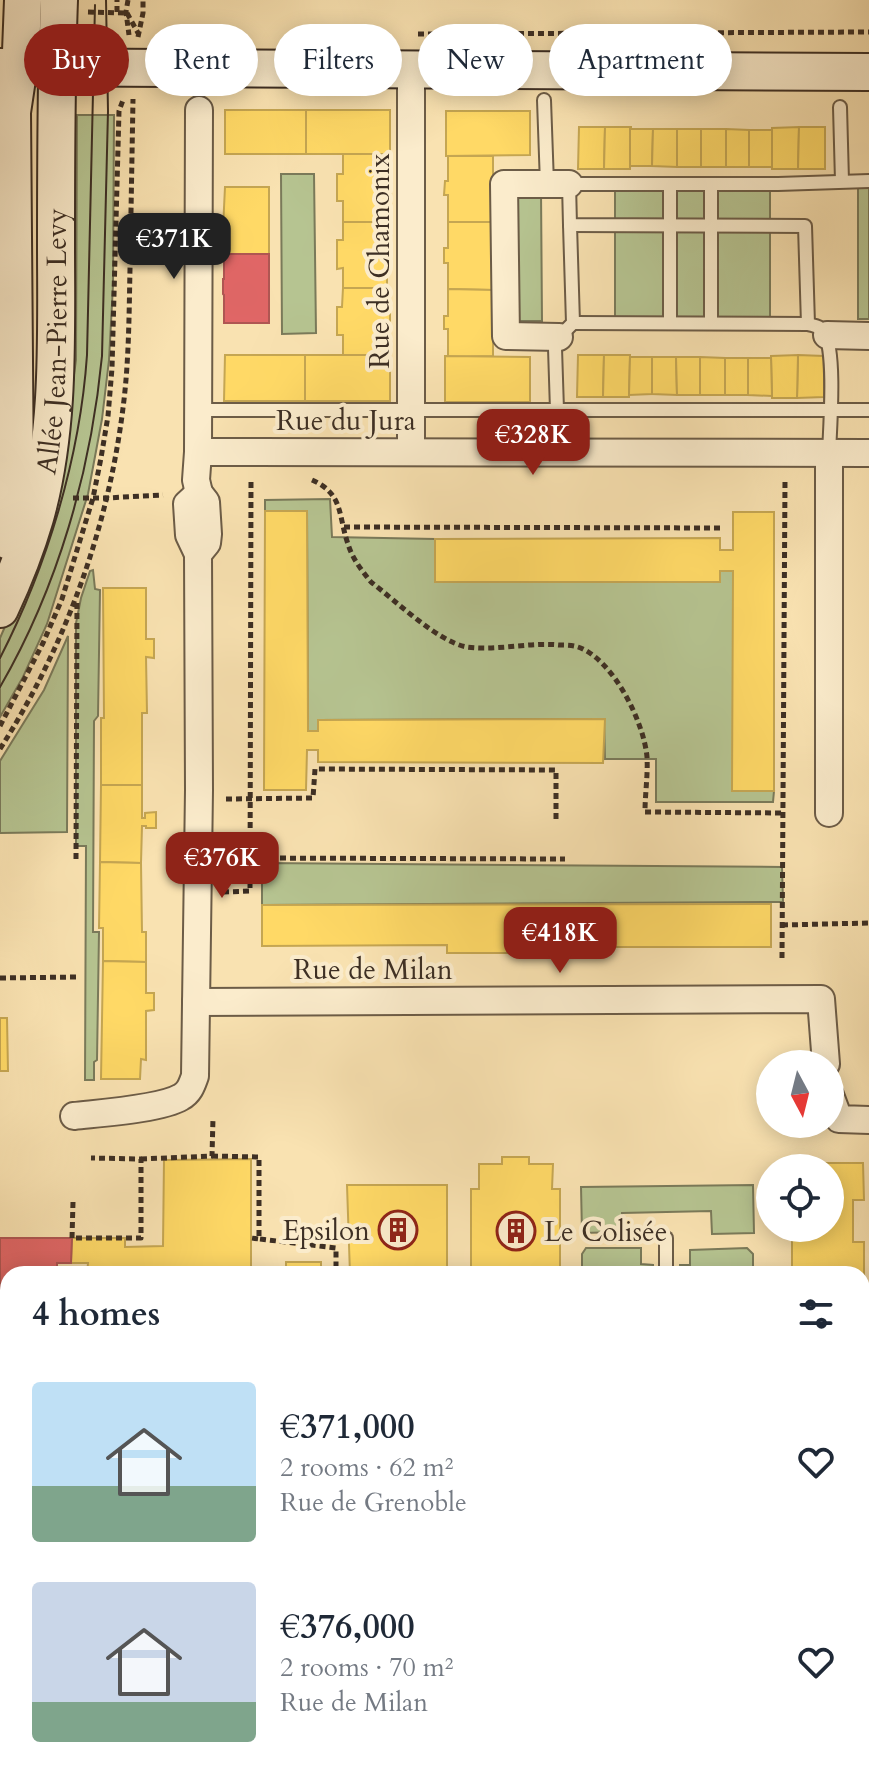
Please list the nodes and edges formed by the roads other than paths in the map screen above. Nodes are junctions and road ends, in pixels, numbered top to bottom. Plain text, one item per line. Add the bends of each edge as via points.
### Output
1 (23, 0) edge
2 (59, 0) edge
3 (59, 24) edge
4 (129, 53) edge
5 (9, 67) edge
6 (411, 70) junction
7 (869, 72) edge
8 (58, 96) edge
9 (544, 100) dead end
10 (840, 107) dead end
11 (199, 110) dead end
12 (842, 181) junction
13 (869, 181) edge
14 (558, 184) junction
15 (670, 184) junction
16 (711, 185) junction
17 (570, 225) junction
18 (670, 225) junction
19 (711, 226) junction
20 (670, 323) junction
21 (711, 323) junction
22 (566, 330) junction
23 (817, 330) junction
24 (869, 336) edge
25 (198, 410) junction
26 (411, 410) junction
27 (557, 410) junction
28 (830, 410) junction
29 (869, 410) edge
30 (198, 452) junction
31 (411, 452) junction
32 (829, 453) junction
33 (869, 453) edge
34 (8, 457) edge
35 (0, 589) edge
36 (0, 609) edge
37 (829, 813) dead end
38 (196, 1002) junction
39 (825, 1050) edge
40 (74, 1116) dead end
41 (844, 1119) edge
42 (869, 1120) edge
43 (666, 1238) dead end
44 (666, 1266) edge

1 - 5 street, Allée Jean-Pierre Levy via 21,52
2 - 3 street, Allée Jean-Pierre Levy
4 - 6 street
5 - 34 street, Allée Jean-Pierre Levy
6 - 7 street
6 - 26 street, Rue de Chamonix
8 - 36 street, Allée Jean-Pierre Levy via 52,418 35,517
9 - 14 lane
10 - 12 lane
11 - 25 street
12 - 13 lane
12 - 16 lane
14 - 15 lane
14 - 17 lane
14 - 22 street via 504,184 506,336
15 - 16 lane
15 - 18 lane
16 - 19 lane
17 - 18 lane
17 - 22 lane
18 - 19 lane
18 - 20 lane
19 - 21 lane
19 - 23 lane via 805,226
20 - 21 lane
20 - 22 lane
21 - 23 lane
22 - 27 lane via 555,348
23 - 24 street
23 - 28 lane via 831,359
25 - 26 lane
25 - 30 street
26 - 27 lane
26 - 31 street, Rue de Chamonix
27 - 28 lane
28 - 29 lane
28 - 32 lane
30 - 31 street, Rue du Jura
30 - 38 street via 199,493 187,504 189,535 198,554
31 - 32 street, Rue du Jura
32 - 33 street, Rue du Jura
32 - 37 street
34 - 35 street, Allée Jean-Pierre Levy via 13,516
38 - 39 street, Rue de Milan via 821,999
38 - 40 street via 195,1076 190,1090 164,1103
41 - 42 street
43 - 44 lane

